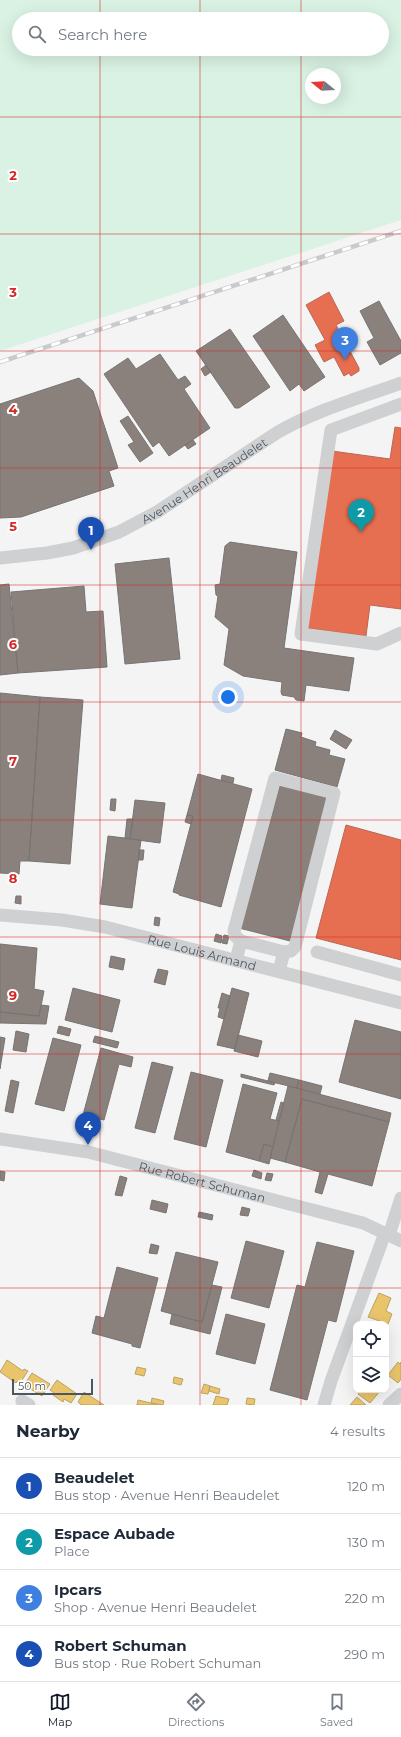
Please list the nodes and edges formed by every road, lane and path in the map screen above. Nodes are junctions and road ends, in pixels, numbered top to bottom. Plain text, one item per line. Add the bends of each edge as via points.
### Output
1 (401, 383) edge
2 (401, 404) edge
3 (334, 406) junction
4 (331, 430) junction
5 (0, 558) edge
6 (401, 633) edge
7 (0, 915) edge
8 (242, 941) junction
9 (284, 952) junction
10 (317, 952) dead end
11 (236, 960) junction
12 (279, 971) junction
13 (401, 975) edge
14 (401, 1003) edge
15 (0, 1139) edge
16 (401, 1198) edge
17 (392, 1236) edge
18 (401, 1394) edge
19 (324, 1405) edge
20 (389, 1405) edge

1 - 3 street, Avenue Henri Beaudelet
2 - 4 street
3 - 4 street
3 - 5 street, Avenue Henri Beaudelet via 307,416 278,432 157,512 119,532 72,548
4 - 6 street via 301,634 377,644
7 - 11 street, Rue Louis Armand via 62,920 105,927
8 - 9 street
8 - 9 street via 235,936 234,931 274,778 334,793 295,947
8 - 11 street
9 - 12 street
10 - 13 street
11 - 12 street, Rue Louis Armand
12 - 14 street, Rue Louis Armand
15 - 17 street, Rue Robert Schuman via 88,1152 363,1223
16 - 17 street
17 - 19 street via 333,1374
18 - 20 street

